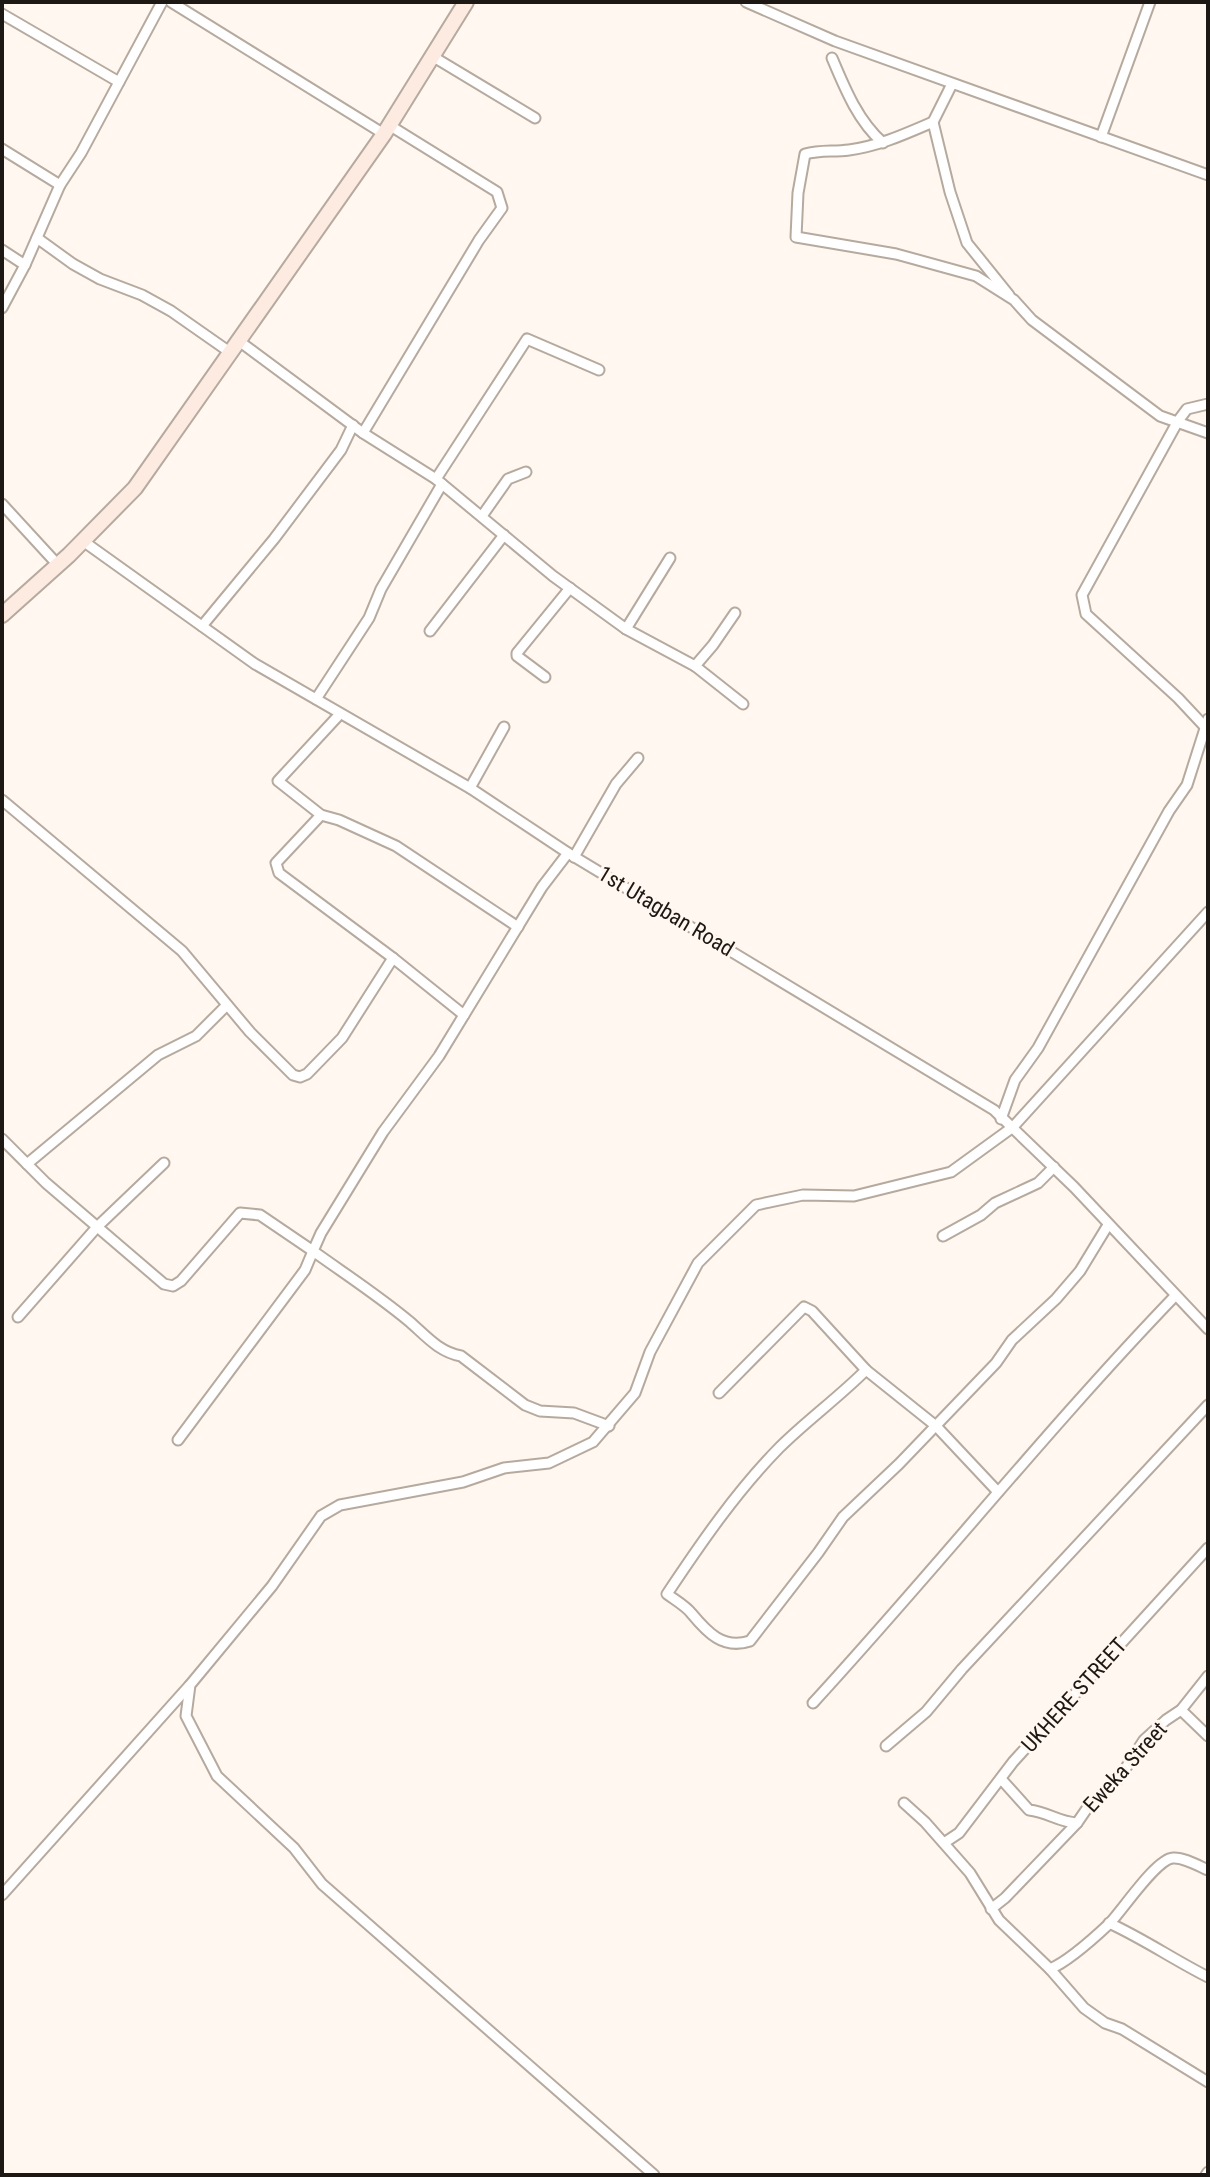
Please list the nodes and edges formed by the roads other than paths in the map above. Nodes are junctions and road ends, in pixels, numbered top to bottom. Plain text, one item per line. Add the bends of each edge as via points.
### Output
1 (162, 2) edge
2 (171, 2) edge
3 (466, 2) edge
4 (746, 2) edge
5 (1150, 2) edge
6 (2, 14) edge
7 (432, 56) junction
8 (832, 58) dead end
9 (119, 82) junction
10 (952, 84) junction
11 (535, 118) dead end
12 (933, 122) junction
13 (386, 130) junction
14 (1101, 137) junction
15 (883, 143) junction
16 (2, 149) edge
17 (1208, 175) edge
18 (60, 185) junction
19 (37, 238) junction
20 (2, 250) edge
21 (25, 265) junction
22 (1014, 300) junction
23 (2, 308) edge
24 (235, 347) junction
25 (599, 370) dead end
26 (1208, 404) edge
27 (1178, 421) junction
28 (353, 425) junction
29 (363, 433) junction
30 (1208, 433) edge
31 (526, 472) dead end
32 (439, 482) junction
33 (2, 504) edge
34 (482, 516) junction
35 (504, 535) junction
36 (83, 541) junction
37 (670, 558) dead end
38 (58, 565) junction
39 (570, 588) junction
40 (735, 613) dead end
41 (2, 615) edge
42 (202, 626) junction
43 (626, 629) junction
44 (430, 631) dead end
45 (695, 666) junction
46 (545, 677) dead end
47 (316, 699) junction
48 (743, 704) dead end
49 (339, 715) junction
50 (1207, 725) edge
51 (504, 727) dead end
52 (638, 758) dead end
53 (470, 788) junction
54 (2, 800) edge
55 (321, 815) junction
56 (571, 855) junction
57 (1208, 912) edge
58 (518, 927) junction
59 (393, 958) junction
60 (227, 1005) junction
61 (464, 1015) junction
62 (1001, 1119) junction
63 (1013, 1127) junction
64 (2, 1139) edge
65 (164, 1163) dead end
66 (27, 1164) junction
67 (1054, 1167) junction
68 (1108, 1225) junction
69 (97, 1227) junction
70 (943, 1236) dead end
71 (313, 1251) junction
72 (1175, 1296) junction
73 (18, 1317) dead end
74 (1208, 1329) edge
75 (866, 1370) junction
76 (719, 1393) dead end
77 (1208, 1405) edge
78 (609, 1426) junction
79 (936, 1426) junction
80 (178, 1440) dead end
81 (998, 1492) junction
82 (1208, 1548) edge
83 (1208, 1676) edge
84 (190, 1685) junction
85 (813, 1703) dead end
86 (1181, 1710) junction
87 (1208, 1736) edge
88 (886, 1746) dead end
89 (1002, 1780) junction
90 (904, 1803) dead end
91 (1077, 1823) junction
92 (944, 1843) junction
93 (1208, 1870) edge
94 (2, 1895) edge
95 (991, 1909) junction
96 (1109, 1923) junction
97 (1050, 1969) junction
98 (1208, 1977) edge
99 (1208, 2082) edge
100 (654, 2175) edge

1 - 9 street
2 - 13 street
3 - 7 main road
4 - 10 street
5 - 14 street
6 - 9 street
7 - 11 street
7 - 13 main road
8 - 15 street via 867,129
9 - 18 street
10 - 12 street
10 - 14 street
12 - 15 street
12 - 22 street via 967,243
13 - 24 main road
13 - 29 street via 497,192 502,208
14 - 17 street
15 - 22 street via 805,154 796,237 896,254 976,276
16 - 18 street
18 - 19 street
19 - 21 street
19 - 24 street via 100,279 142,295
20 - 21 street
21 - 23 street
22 - 27 street via 1104,376 1160,416
24 - 28 street
24 - 36 main road via 135,488
25 - 32 street via 527,339
26 - 27 street via 1187,409
27 - 30 street
27 - 50 street via 1082,595 1086,614
28 - 29 street
28 - 42 street via 341,450
29 - 32 street
31 - 34 street via 508,479
32 - 34 street
32 - 47 street via 369,618
33 - 38 street
34 - 35 street
35 - 39 street
35 - 44 street
36 - 38 main road
36 - 42 street, 1st Utagban Road
37 - 43 street
38 - 41 main road
39 - 43 street
39 - 46 street via 517,653
40 - 45 street
42 - 47 street, 1st Utagban Road
43 - 45 street
45 - 48 street
47 - 49 street, 1st Utagban Road
49 - 53 street, 1st Utagban Road
49 - 55 street via 278,781
50 - 62 street via 1187,785 1015,1080
51 - 53 street
52 - 56 street
53 - 56 street, 1st Utagban Road
54 - 60 street via 182,951
55 - 58 street via 396,846
55 - 59 street via 276,863 279,873
56 - 58 street via 542,887
56 - 62 street, 1st Utagban Road via 994,1110
57 - 63 street
58 - 61 street
59 - 60 street via 342,1038 300,1077
59 - 61 street
60 - 66 street via 196,1036 158,1055
61 - 71 street via 383,1132
62 - 63 street, 1st Utagban Road
63 - 67 street, 1st Utagban Road
63 - 78 street via 951,1172 854,1196 803,1195 756,1205 698,1263 650,1352 635,1393
64 - 66 street
65 - 69 street
66 - 69 street
67 - 68 street, 1st Utagban Road
67 - 70 street via 1038,1183
68 - 72 street, 1st Utagban Road
68 - 79 street via 1080,1271
69 - 71 street via 155,1278 173,1286 240,1213 260,1215
69 - 73 street
71 - 78 street via 434,1344 461,1356 525,1405 574,1413
71 - 80 street via 305,1270
72 - 74 street, 1st Utagban Road
72 - 81 street
75 - 76 street via 804,1307
75 - 79 street
75 - 79 street via 756,1473 703,1538 667,1594 706,1632 723,1642 750,1641 843,1517
77 - 88 street via 926,1712
78 - 84 street via 593,1442 549,1463 340,1505 321,1516 272,1586
79 - 81 street
81 - 85 street
82 - 89 street, UKHERE STREET
83 - 86 street, Eweka Street
84 - 94 street
84 - 100 street via 186,1716 217,1776 294,1848 322,1884
86 - 87 street
86 - 91 street, Eweka Street via 1144,1740 1118,1780
89 - 91 street via 1029,1810
89 - 92 street, UKHERE STREET via 959,1833
90 - 92 street
91 - 95 street, Eweka Street
92 - 95 street
93 - 96 street via 1168,1859
95 - 97 street
96 - 97 street
96 - 98 street
97 - 99 street via 1105,2023

